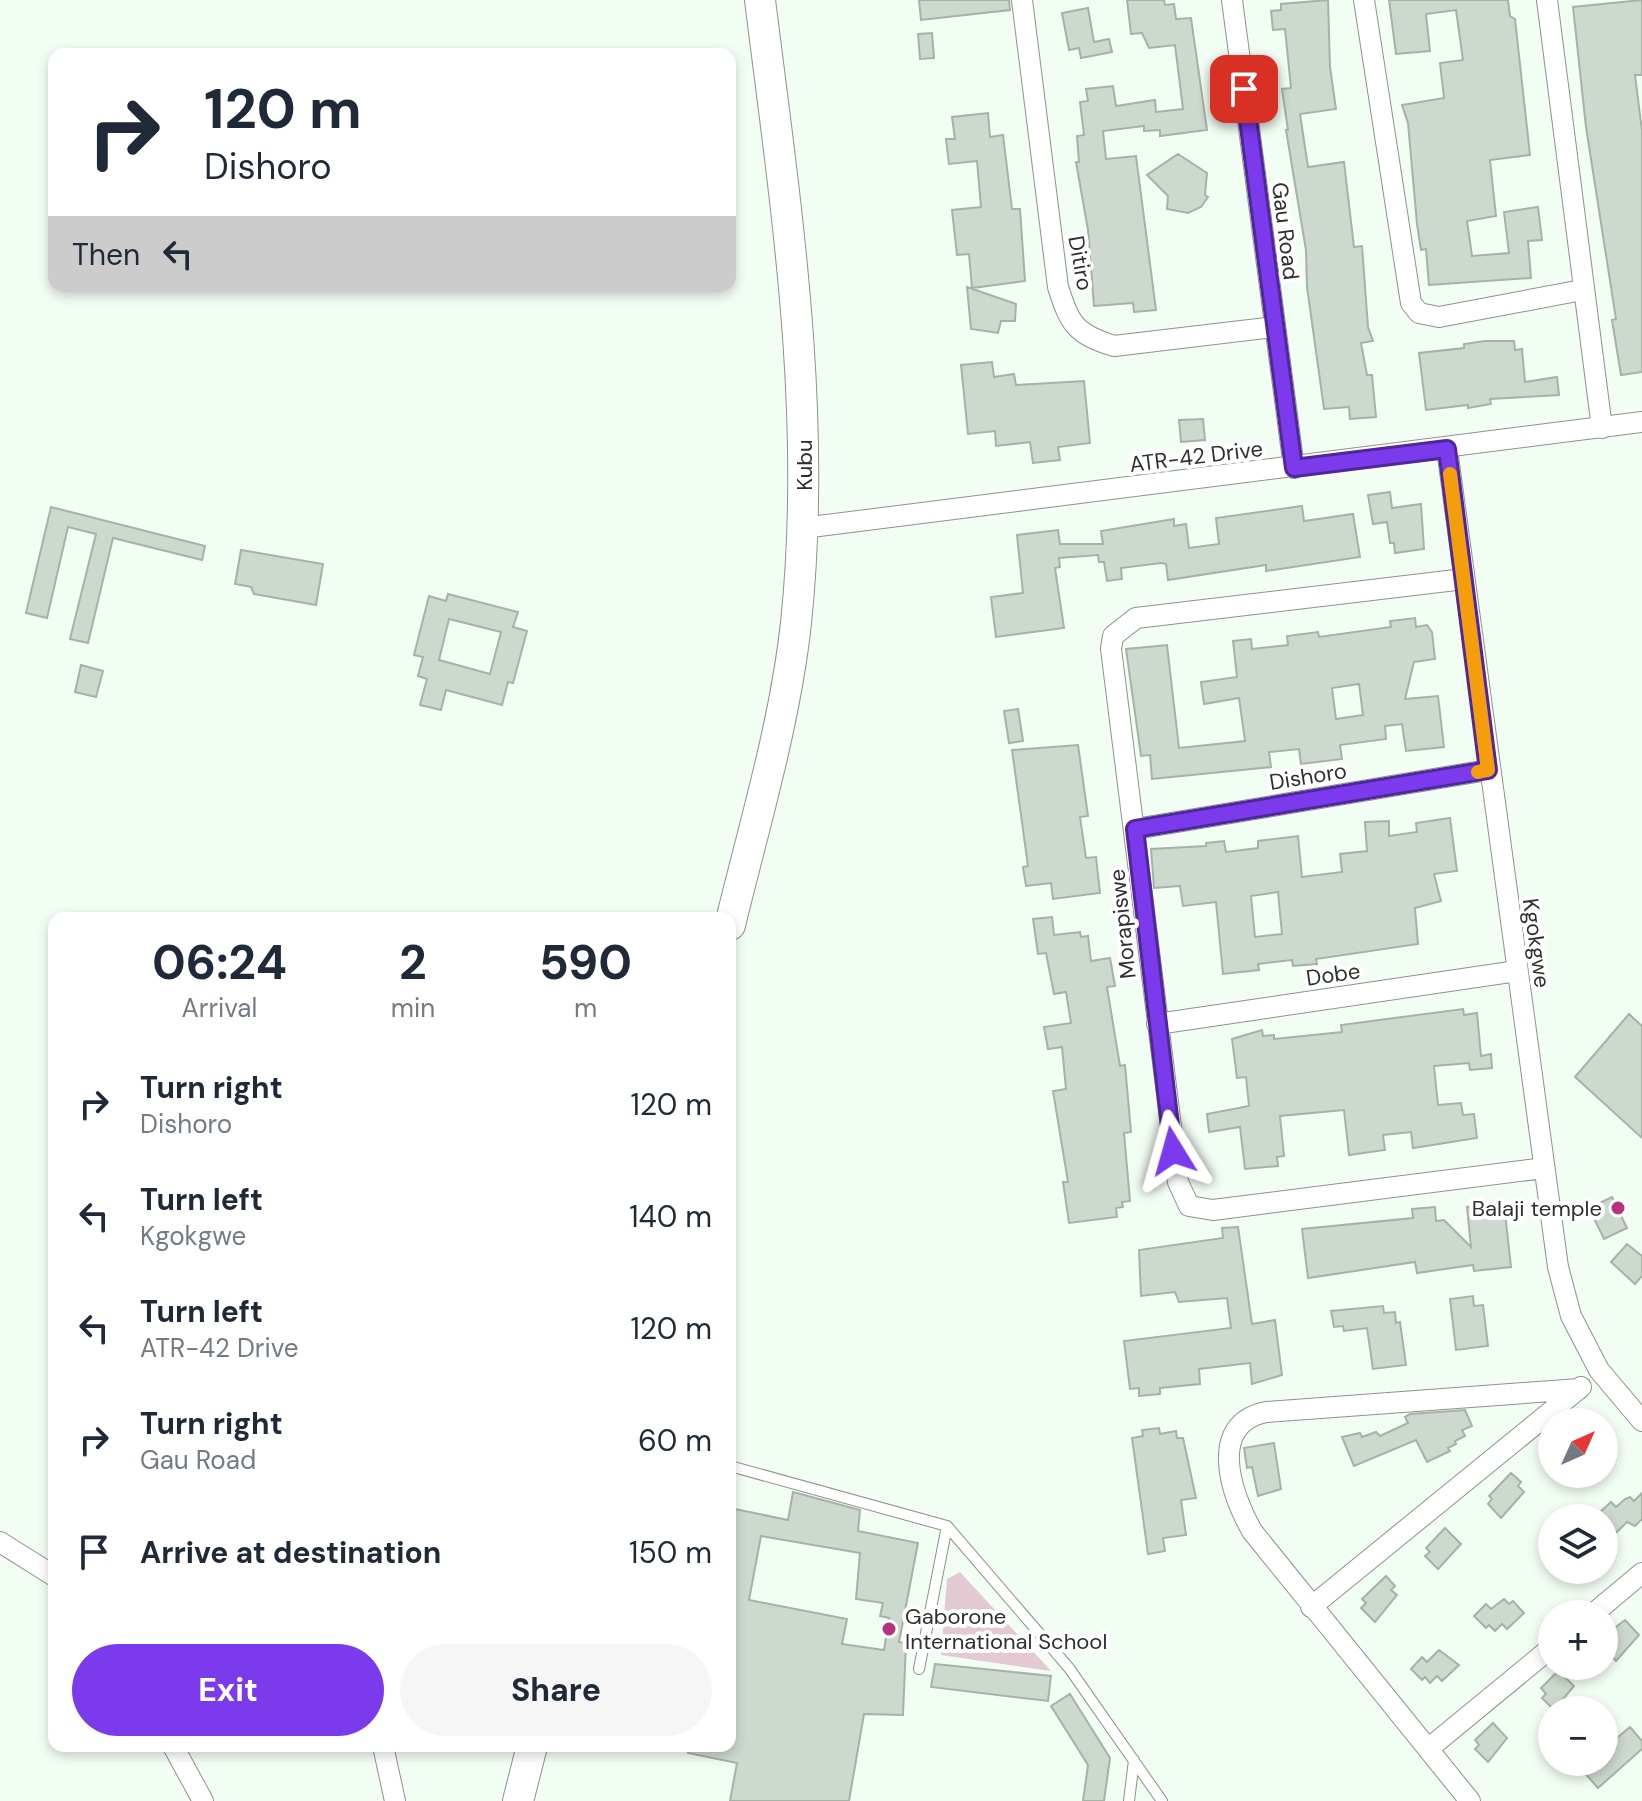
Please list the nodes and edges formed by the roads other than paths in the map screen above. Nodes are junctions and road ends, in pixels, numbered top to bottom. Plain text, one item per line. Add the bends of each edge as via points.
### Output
1 (760, 0) edge
2 (1022, 0) edge
3 (1232, 0) edge
4 (1364, 0) edge
5 (1547, 0) edge
6 (1582, 290) junction
7 (1274, 327) junction
8 (1642, 422) edge
9 (1602, 428) junction
10 (1447, 449) junction
11 (1294, 468) junction
12 (803, 528) junction
13 (1464, 579) junction
14 (1488, 770) junction
15 (1135, 829) junction
16 (733, 912) edge
17 (1517, 971) junction
18 (1157, 1024) junction
19 (1544, 1168) junction
20 (1599, 1370) junction
21 (1579, 1389) junction
22 (1640, 1415) edge
23 (736, 1468) edge
24 (947, 1526) junction
25 (0, 1542) edge
26 (48, 1572) edge
27 (1642, 1573) edge
28 (1610, 1600) edge
29 (1311, 1607) junction
30 (1538, 1659) edge
31 (919, 1669) dead end
32 (1428, 1749) junction
33 (176, 1752) edge
34 (384, 1752) edge
35 (530, 1752) edge
36 (1134, 1760) junction
37 (203, 1801) edge
38 (395, 1801) edge
39 (518, 1801) edge
40 (1129, 1801) edge
41 (1162, 1801) edge
42 (1470, 1801) edge

1 - 12 main road, Kubu via 802,360
2 - 7 street, Ditiro via 1058,287 1075,328 1114,346
3 - 7 street, Gau Road
4 - 6 street via 1411,303 1419,313 1439,317
5 - 6 street
6 - 9 street
7 - 11 street, Gau Road
8 - 9 street, ATR-42 Drive
9 - 10 street, ATR-42 Drive
10 - 11 street, ATR-42 Drive
10 - 13 street, Kgokgwe
11 - 12 street, ATR-42 Drive
12 - 16 main road, Kubu via 791,659
13 - 14 street, Kgokgwe
13 - 15 street, Morapiswe via 1128,622 1113,636 1111,649
14 - 15 street, Dishoro
14 - 17 street, Kgokgwe
15 - 18 street, Morapiswe
17 - 18 street, Dobe
17 - 19 street, Kgokgwe
18 - 19 street, Morapiswe via 1178,1182 1189,1206 1213,1210
19 - 20 street, Kgokgwe via 1564,1292
20 - 21 street
20 - 22 street, Kgokgwe
21 - 29 street
21 - 29 street via 1250,1415 1235,1428 1227,1450 1240,1511
23 - 24 lane
24 - 31 lane
24 - 36 lane via 1069,1668
25 - 26 street
27 - 28 street
29 - 32 street
30 - 32 street
32 - 42 street
33 - 37 street
34 - 38 street
35 - 39 main road
36 - 40 lane
36 - 41 lane

